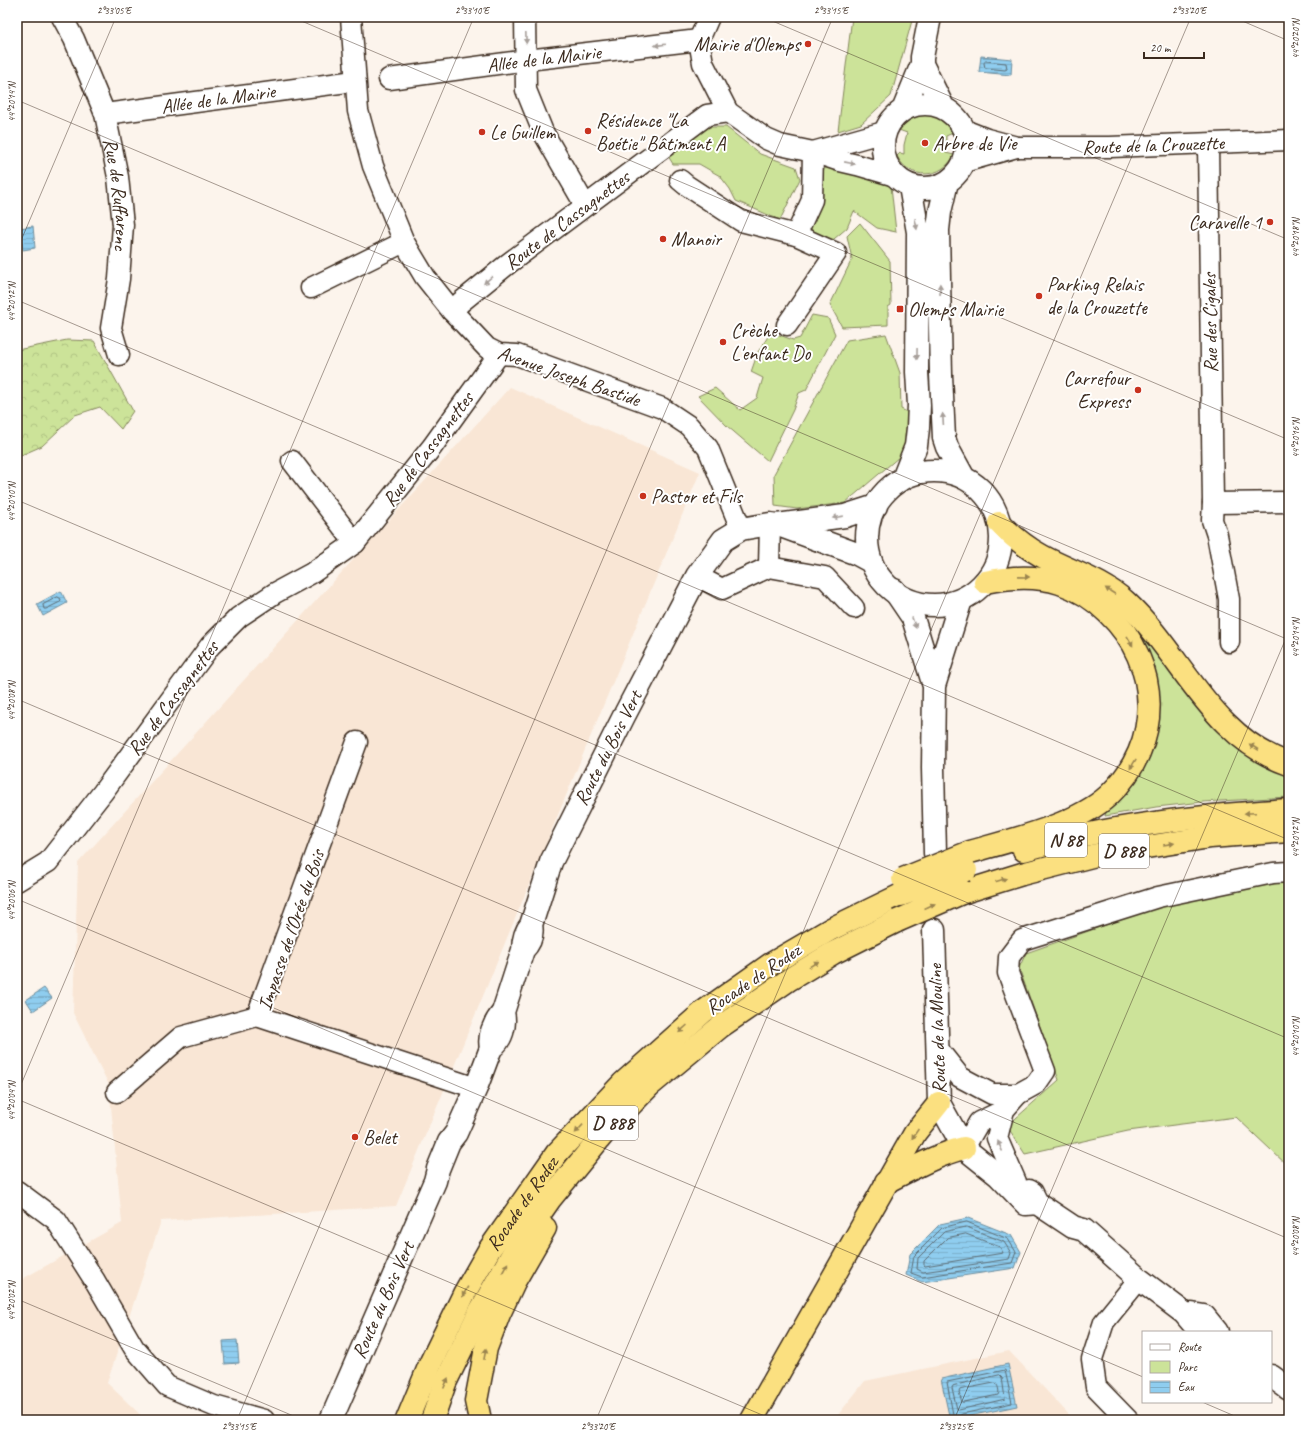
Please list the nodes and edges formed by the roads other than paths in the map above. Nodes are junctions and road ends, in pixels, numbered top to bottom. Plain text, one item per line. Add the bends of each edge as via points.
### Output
1 (62, 17) edge
2 (351, 17) edge
3 (525, 17) edge
4 (709, 17) edge
5 (930, 17) edge
6 (699, 40) junction
7 (526, 60) junction
8 (922, 64) junction
9 (389, 79) dead end
10 (356, 80) junction
11 (943, 107) junction
12 (904, 108) junction
13 (728, 112) junction
14 (105, 114) junction
15 (964, 130) junction
16 (884, 132) junction
17 (1289, 140) edge
18 (1208, 144) junction
19 (1017, 147) junction
20 (813, 152) junction
21 (964, 162) junction
22 (680, 180) dead end
23 (902, 181) junction
24 (947, 182) junction
25 (585, 205) junction
26 (796, 235) junction
27 (404, 242) junction
28 (310, 288) dead end
29 (452, 311) junction
30 (787, 325) dead end
31 (499, 354) junction
32 (119, 355) dead end
33 (292, 461) dead end
34 (964, 478) junction
35 (903, 479) junction
36 (1289, 502) edge
37 (1213, 503) junction
38 (876, 506) junction
39 (999, 523) junction
40 (773, 524) junction
41 (741, 529) junction
42 (355, 543) junction
43 (870, 561) junction
44 (769, 568) junction
45 (697, 576) junction
46 (985, 582) junction
47 (894, 590) junction
48 (961, 600) junction
49 (854, 608) dead end
50 (1229, 642) dead end
51 (934, 686) junction
52 (357, 742) dead end
53 (1289, 764) edge
54 (1289, 810) edge
55 (1169, 821) joint
56 (1289, 831) edge
57 (935, 853) dead end
58 (968, 861) junction
59 (1289, 872) edge
60 (17, 881) edge
61 (934, 930) dead end
62 (790, 979) junction
63 (257, 1016) junction
64 (937, 1048) junction
65 (476, 1088) junction
66 (117, 1092) dead end
67 (1018, 1094) junction
68 (939, 1103) junction
69 (1004, 1110) junction
70 (964, 1148) junction
71 (1008, 1179) junction
72 (886, 1182) junction
73 (17, 1191) edge
74 (1139, 1279) junction
75 (1184, 1313) junction
76 (1199, 1331) edge
77 (1215, 1331) edge
78 (1272, 1377) edge
79 (1289, 1389) edge
80 (264, 1420) edge
81 (331, 1420) edge
82 (407, 1420) edge
83 (432, 1420) edge
84 (480, 1420) edge
85 (752, 1420) edge
86 (1128, 1420) edge

1 - 14 street, Rue de Ruffarenc via 74,38
2 - 10 street, Avenue Joseph Bastide
3 -> 7 street
4 - 6 street
5 - 8 street
6 -> 7 street, Allée de la Mairie
6 - 13 street via 703,63
7 - 9 street, Allée de la Mairie
7 - 25 street via 526,90 544,132
8 - 11 street
8 - 12 street
10 - 14 street, Allée de la Mairie
10 - 27 street, Avenue Joseph Bastide via 358,111 373,166
11 - 12 street via 917,104
11 - 15 street via 959,120
12 - 16 street via 889,122
13 - 20 street via 766,139 780,145
13 - 25 street, Route de Cassagnettes via 707,115
14 - 32 street, Rue de Ruffarenc via 118,177 123,225 119,279 111,328
15 - 19 street, Route de la Crouzette
15 - 21 street via 967,146
16 - 20 street
16 - 23 street via 883,156 887,167
17 - 18 street, Route de la Crouzette
18 - 19 street, Route de la Crouzette
18 - 37 street, Rue des Cigales
19 - 21 street, Route de la Crouzette
20 -> 23 street
20 - 26 street via 812,200
21 - 24 street
22 - 26 street via 741,220
23 - 24 street via 923,188 936,187
23 -> 35 street via 918,232 919,404 916,446
34 -> 24 street via 944,438 942,404 938,230
25 -> 29 street, Route de Cassagnettes via 509,263
26 - 30 street via 836,253
27 - 28 street
27 - 29 street, Avenue Joseph Bastide via 425,277
29 - 31 street, Avenue Joseph Bastide via 487,348
31 - 41 street, Avenue Joseph Bastide via 517,354 662,408 689,426 708,448
31 - 42 street, Rue de Cassagnettes via 432,447
33 - 42 street
34 - 35 street via 948,473 925,471
34 - 39 street via 988,498
35 - 38 street via 887,491
36 - 37 street
37 - 50 street, Rue des Cigales via 1212,520 1229,599
38 -> 40 street via 845,516
38 - 43 street via 867,537
39 - 46 street via 998,555
53 -> 39 highway via 1254,748 1228,726 1208,704 1153,631 1125,601 1110,590 1032,550
40 - 41 street
40 - 43 street via 858,554
40 - 44 street
41 - 45 street, Route du Bois Vert via 723,540
42 - 60 street, Rue de Cassagnettes via 312,573 239,616 210,646 48,862
43 - 47 street via 878,574
44 - 45 street via 722,589
44 - 49 street via 825,577
45 - 65 street, Route du Bois Vert via 551,862 531,925 532,932 528,945 523,950 503,1012 505,1021 498,1043 491,1048
46 - 48 street
46 -> 58 highway via 1013,577 1034,578 1059,583 1079,591 1094,601 1115,619 1136,651 1146,678 1149,712 1144,740 1136,760 1117,787 1101,802 1040,832
47 - 48 street via 911,601 927,605
47 -> 51 street via 913,618
48 - 51 street
51 - 57 street
52 - 63 street, Impasse de l'Orée du Bois
54 -> 55 highway, Rocade de Rodez / D 888
55 - 58 highway, Rocade de Rodez / N 88 via 1068,839 998,858
62 -> 56 highway, Rocade de Rodez / D 888, bridge via 833,953 897,921 964,892 1022,874 1096,855 1210,837
58 -> 82 highway, Rocade de Rodez / D 888, bridge via 902,887 771,964 702,1012 622,1083 558,1152 489,1250 431,1362
59 - 67 street via 1158,896 1022,940 1009,957 1008,973 1045,1071 1036,1084
61 - 64 street, Route de la Mouline
83 -> 62 highway, Rocade de Rodez / D 888 via 446,1383 479,1313 516,1248 550,1199 609,1128 649,1086 720,1027
84 -> 62 highway via 476,1401 486,1348 498,1314 553,1214 590,1163 636,1114 692,1063 754,1015
63 - 65 street, Impasse de l'Orée du Bois
63 - 66 street via 181,1037
64 - 67 street via 960,1077 992,1094
64 - 68 street, Route de la Mouline
65 - 81 street, Route du Bois Vert via 456,1133 457,1140 444,1171 435,1181
67 - 69 street
68 - 70 street, Route de la Mouline
68 -> 72 highway via 915,1133
69 - 70 street via 979,1122
71 -> 69 street via 997,1138
70 - 71 street, Route de la Mouline
70 - 72 highway via 925,1162
71 - 74 street, Route de la Mouline via 1032,1193 1037,1203 1073,1227 1078,1241 1112,1256
72 - 85 highway
73 - 80 street via 56,1220 134,1348 167,1386 214,1406
74 - 75 street, Route de la Mouline
74 - 86 street via 1104,1322 1092,1359 1096,1387
75 - 76 street, Route de la Mouline
75 - 77 street, Route de la Mouline via 1204,1316
78 - 79 street

